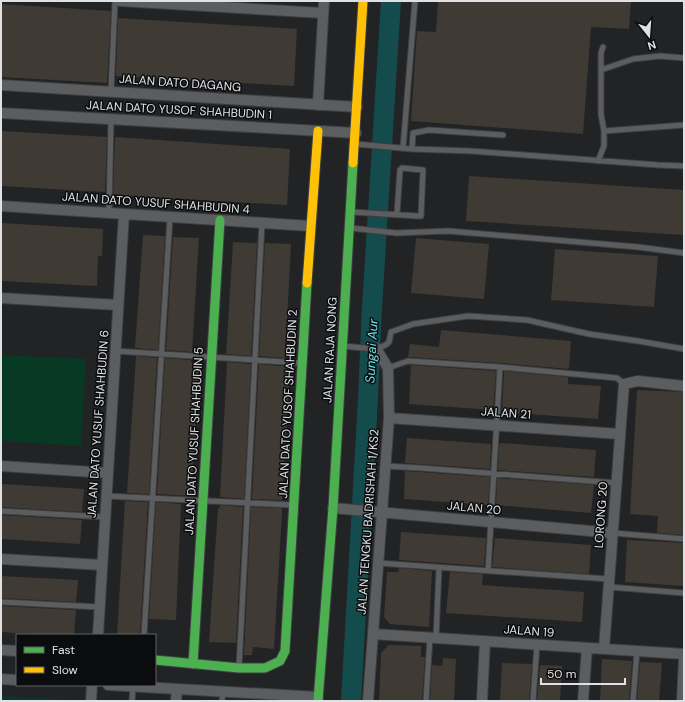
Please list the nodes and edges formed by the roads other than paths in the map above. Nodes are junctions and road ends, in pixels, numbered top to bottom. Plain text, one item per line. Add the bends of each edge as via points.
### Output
1 (115, 1) edge
2 (120, 1) edge
3 (324, 1) edge
4 (363, 1) edge
5 (414, 1) edge
6 (323, 13) junction
7 (603, 47) dead end
8 (684, 58) edge
9 (600, 70) junction
10 (1, 85) edge
11 (111, 91) junction
12 (318, 105) junction
13 (357, 107) junction
14 (1, 113) edge
15 (112, 119) junction
16 (684, 125) edge
17 (318, 131) junction
18 (604, 131) junction
19 (413, 133) junction
20 (404, 134) junction
21 (503, 135) dead end
22 (355, 139) junction
23 (403, 148) junction
24 (412, 148) junction
25 (598, 161) junction
26 (684, 166) edge
27 (1, 206) edge
28 (350, 212) junction
29 (109, 213) junction
30 (124, 214) junction
31 (397, 214) junction
32 (170, 217) junction
33 (220, 220) junction
34 (262, 223) junction
35 (310, 226) junction
36 (350, 228) junction
37 (684, 253) edge
38 (1, 298) edge
39 (118, 305) junction
40 (343, 346) junction
41 (376, 348) junction
42 (684, 349) edge
43 (115, 351) junction
44 (161, 354) junction
45 (212, 357) junction
46 (255, 360) junction
47 (302, 364) junction
48 (500, 367) junction
49 (388, 368) junction
50 (624, 384) junction
51 (684, 386) edge
52 (389, 418) junction
53 (496, 426) junction
54 (620, 434) junction
55 (1, 466) edge
56 (385, 466) junction
57 (108, 473) junction
58 (494, 473) junction
59 (616, 483) junction
60 (106, 496) junction
61 (152, 499) junction
62 (203, 501) junction
63 (248, 503) junction
64 (294, 506) junction
65 (333, 508) junction
66 (1, 511) edge
67 (382, 513) junction
68 (105, 517) junction
69 (491, 523) junction
70 (613, 533) junction
71 (684, 539) edge
72 (1, 559) edge
73 (378, 563) junction
74 (102, 565) junction
75 (439, 568) junction
76 (488, 571) junction
77 (609, 583) junction
78 (684, 593) edge
79 (1, 602) edge
80 (99, 607) junction
81 (98, 634) edge
82 (144, 634) edge
83 (373, 634) junction
84 (433, 637) junction
85 (485, 641) junction
86 (537, 644) junction
87 (587, 648) junction
88 (604, 649) junction
89 (1, 650) edge
90 (16, 651) edge
91 (636, 651) junction
92 (684, 654) edge
93 (156, 660) edge
94 (684, 660) edge
95 (193, 664) junction
96 (239, 668) junction
97 (1, 679) edge
98 (16, 680) edge
99 (92, 686) edge
100 (133, 686) joint
101 (177, 689) junction
102 (222, 696) edge
103 (280, 698) edge
104 (318, 699) edge
105 (91, 701) edge
106 (132, 701) edge
107 (176, 701) edge
108 (368, 701) edge
109 (426, 701) edge
110 (482, 701) edge
111 (533, 701) edge
112 (583, 701) edge
113 (633, 701) edge
114 (682, 701) edge

1 - 11 lane
2 - 6 street
3 - 6 street
4 - 13 street, JALAN RAJA NONG
5 - 20 lane
6 - 12 street
7 - 9 lane
8 - 9 lane via 660,56 634,59
9 - 18 lane
10 - 11 street, JALAN DATO DAGANG
11 - 12 street, JALAN DATO DAGANG
12 - 13 street, JALAN DATO DAGANG
13 - 22 street, JALAN RAJA NONG
14 - 15 street, JALAN DATO YUSOF SHAHBUDIN 1
15 - 17 street, JALAN DATO YUSOF SHAHBUDIN 1
15 - 29 lane
16 - 18 lane
17 - 22 street, JALAN DATO YUSOF SHAHBUDIN 1
17 - 35 street, JALAN DATO YUSOF SHAHBUDIN 2
18 - 25 lane via 604,146
19 - 20 lane
19 - 21 lane via 429,130
19 - 24 lane
20 - 23 lane
22 - 23 lane
22 - 28 street, JALAN RAJA NONG
23 - 24 lane
24 - 25 lane
25 - 26 lane
27 - 29 street, JALAN DATO YUSUF SHAHBUDIN 4
28 - 31 lane
28 - 36 street, JALAN RAJA NONG
29 - 30 street, JALAN DATO YUSUF SHAHBUDIN 4
30 - 32 street, JALAN DATO YUSUF SHAHBUDIN 4
30 - 39 street, JALAN DATO YUSUF SHAHBUDIN 6
31 - 31 lane via 400,170 423,170 421,216
32 - 33 street, JALAN DATO YUSUF SHAHBUDIN 4
32 - 44 lane
33 - 34 street, JALAN DATO YUSUF SHAHBUDIN 4
33 - 45 street, JALAN DATO YUSUF SHAHBUDIN 5
34 - 35 street, JALAN DATO YUSUF SHAHBUDIN 4
34 - 46 lane
35 - 47 street, JALAN DATO YUSOF SHAHBUDIN 2
36 - 37 lane via 396,233 448,230
36 - 40 street, JALAN RAJA NONG
38 - 39 street
39 - 43 street, JALAN DATO YUSUF SHAHBUDIN 6
40 - 41 lane
40 - 65 street, JALAN RAJA NONG
41 - 42 lane via 386,345 391,332 413,324 468,316 527,320 589,334
41 - 49 street, JALAN TENGKU BADRISHAH 1/KS2
43 - 44 lane
43 - 57 street, JALAN DATO YUSUF SHAHBUDIN 6
44 - 45 lane
44 - 61 lane
45 - 46 lane
45 - 62 street, JALAN DATO YUSUF SHAHBUDIN 5
46 - 47 lane
46 - 63 lane
47 - 64 street, JALAN DATO YUSOF SHAHBUDIN 2
48 - 49 lane via 408,361
48 - 50 lane via 617,378
48 - 53 lane
49 - 52 street, JALAN TENGKU BADRISHAH 1/KS2
50 - 51 street via 638,382
50 - 54 street, LORONG 20
52 - 53 street, JALAN 21
52 - 56 street, JALAN TENGKU BADRISHAH 1/KS2
53 - 54 street, JALAN 21
53 - 58 lane
54 - 59 street, LORONG 20
55 - 57 street
56 - 58 lane
56 - 67 street, JALAN TENGKU BADRISHAH 1/KS2
57 - 60 street, JALAN DATO YUSUF SHAHBUDIN 6
58 - 59 lane
58 - 69 lane
59 - 70 street, LORONG 20
60 - 61 lane
60 - 68 street, JALAN DATO YUSUF SHAHBUDIN 6
61 - 62 lane
61 - 82 lane
62 - 63 lane
62 - 95 street, JALAN DATO YUSUF SHAHBUDIN 5
63 - 64 lane
63 - 96 lane
64 - 96 street, JALAN DATO YUSOF SHAHBUDIN 2 via 285,652 280,661 265,668
65 - 67 street, JALAN 20
65 - 104 street, JALAN RAJA NONG
66 - 68 lane
67 - 69 street, JALAN 20
67 - 73 street, JALAN TENGKU BADRISHAH 1/KS2
68 - 74 street, JALAN DATO YUSUF SHAHBUDIN 6
69 - 70 street, JALAN 20
69 - 76 lane
70 - 71 lane
70 - 77 street, LORONG 20
72 - 74 street
73 - 75 lane
73 - 83 street, JALAN TENGKU BADRISHAH 1/KS2
74 - 80 street, JALAN DATO YUSUF SHAHBUDIN 6
75 - 76 lane
75 - 84 lane
76 - 77 lane
77 - 78 lane
77 - 88 street, LORONG 20
79 - 80 lane
80 - 81 street, JALAN DATO YUSUF SHAHBUDIN 6
83 - 84 street, JALAN 19
83 - 108 street, JALAN TENGKU BADRISHAH 1/KS2
84 - 85 street, JALAN 19
84 - 109 lane
85 - 86 street, JALAN 19
85 - 110 street
86 - 87 street, JALAN 19
86 - 111 lane
87 - 88 street, JALAN 19
87 - 112 street
88 - 91 street, JALAN 19
89 - 90 street
91 - 92 street, JALAN 19
91 - 113 lane
93 - 95 street
94 - 114 street
95 - 96 street
97 - 98 street
99 - 105 street
100 - 101 street
100 - 106 lane
101 - 102 street
101 - 107 street
102 - 103 street
103 - 104 street

